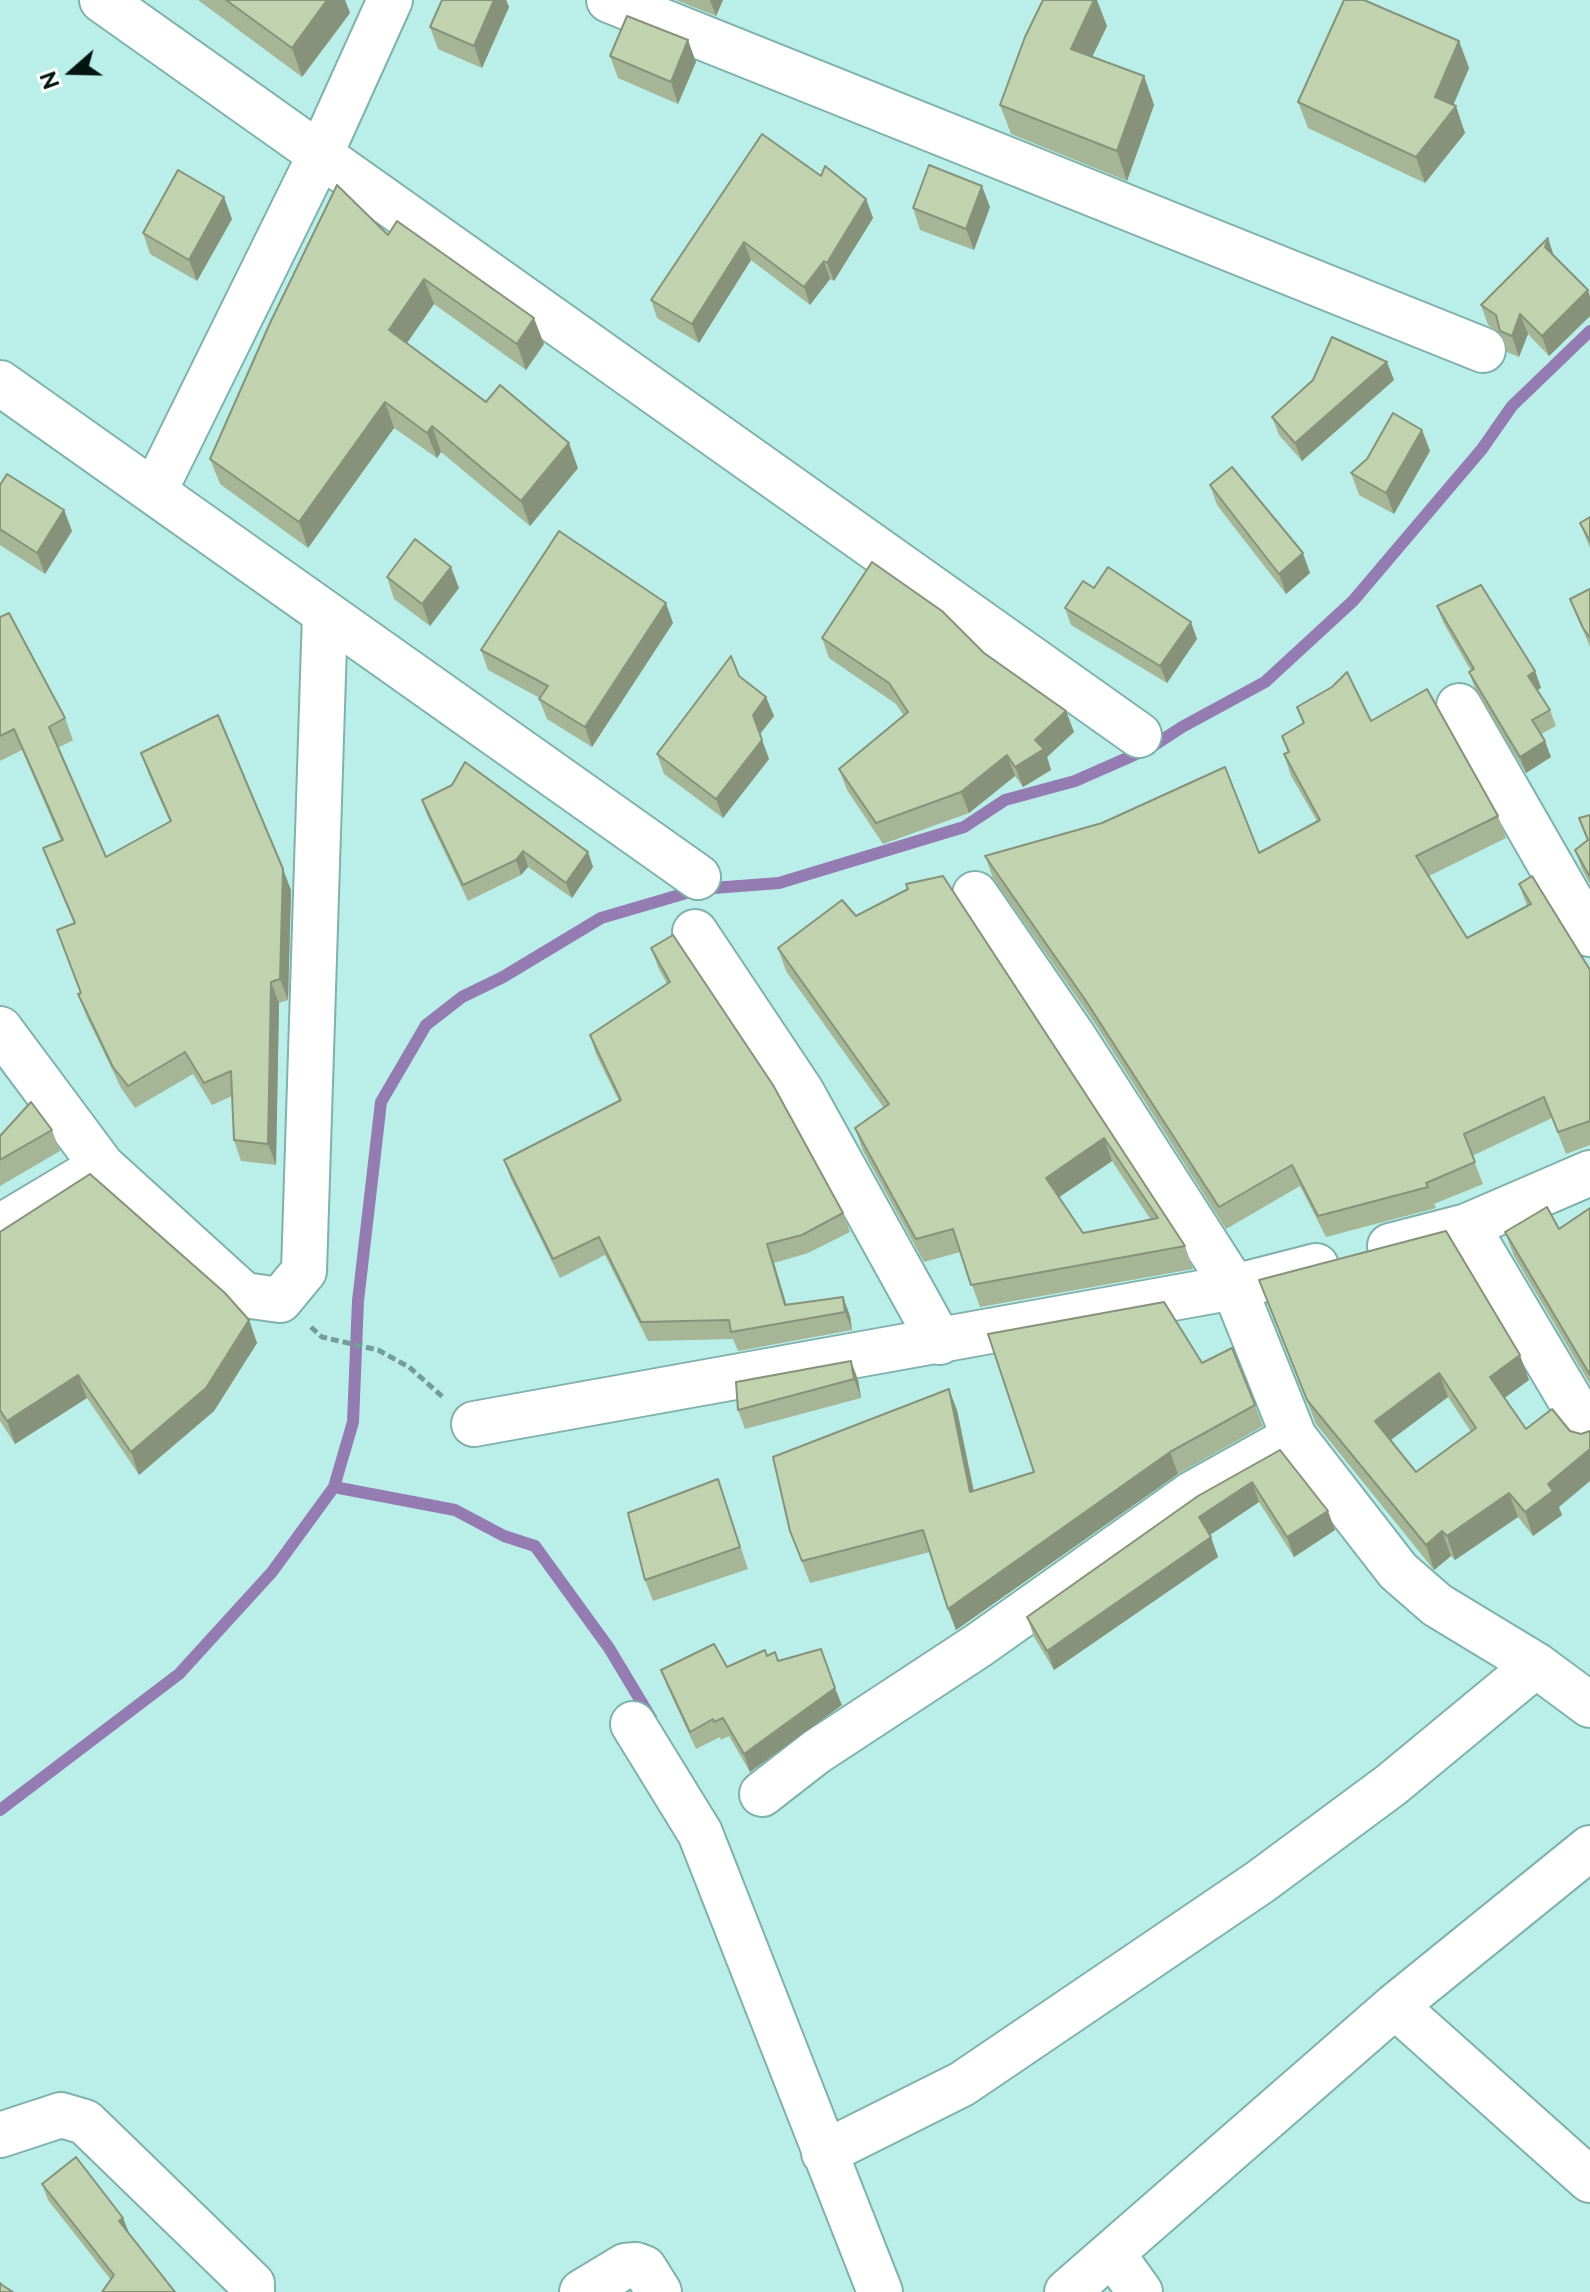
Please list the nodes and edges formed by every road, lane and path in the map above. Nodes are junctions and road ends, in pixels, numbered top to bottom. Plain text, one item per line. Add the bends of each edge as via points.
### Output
1 (102, 0) edge
2 (390, 0) edge
3 (609, 0) edge
4 (320, 155) junction
5 (1483, 350) dead end
6 (0, 383) edge
7 (154, 492) junction
8 (325, 613) junction
9 (1459, 706) dead end
10 (1139, 735) dead end
11 (698, 877) dead end
12 (975, 894) dead end
13 (695, 932) dead end
14 (1590, 934) edge
15 (0, 1029) edge
16 (102, 1166) junction
17 (1590, 1173) edge
18 (1467, 1226) junction
19 (0, 1227) edge
20 (1234, 1287) junction
21 (322, 1337) dead end
22 (940, 1342) junction
23 (474, 1424) joint
24 (1590, 1433) edge
25 (1294, 1437) junction
26 (1536, 1665) junction
27 (1590, 1705) edge
28 (633, 1724) dead end
29 (762, 1794) dead end
30 (1590, 1848) edge
31 (1395, 2006) junction
32 (0, 2135) edge
33 (824, 2153) junction
34 (1590, 2180) edge
35 (1112, 2253) junction
36 (252, 2292) edge
37 (582, 2292) edge
38 (659, 2292) edge
39 (880, 2292) edge
40 (1067, 2292) edge
41 (1140, 2292) edge

1 - 4 street
2 - 4 street
3 - 5 street
4 - 7 street
4 - 10 street
6 - 7 street
7 - 8 street
8 - 11 street
8 - 16 street via 304,1271 280,1300 244,1295
9 - 14 street
12 - 20 street
13 - 22 street via 801,1091
15 - 16 street
16 - 19 street
17 - 18 street
18 - 20 street
18 - 24 street
20 - 22 street
20 - 25 street
21 - 23 path via 378,1350 409,1367
22 - 23 street
25 - 26 street via 1398,1571 1437,1605
25 - 29 street via 1192,1494
26 - 27 street
26 - 33 street via 1391,1785 1260,1882 962,2084
28 - 33 street via 700,1833
30 - 31 street
31 - 34 street
31 - 35 street
32 - 36 street via 61,2115 85,2122 252,2284
33 - 39 street
35 - 40 street
35 - 41 street
37 - 38 street via 625,2266 636,2265 644,2268

